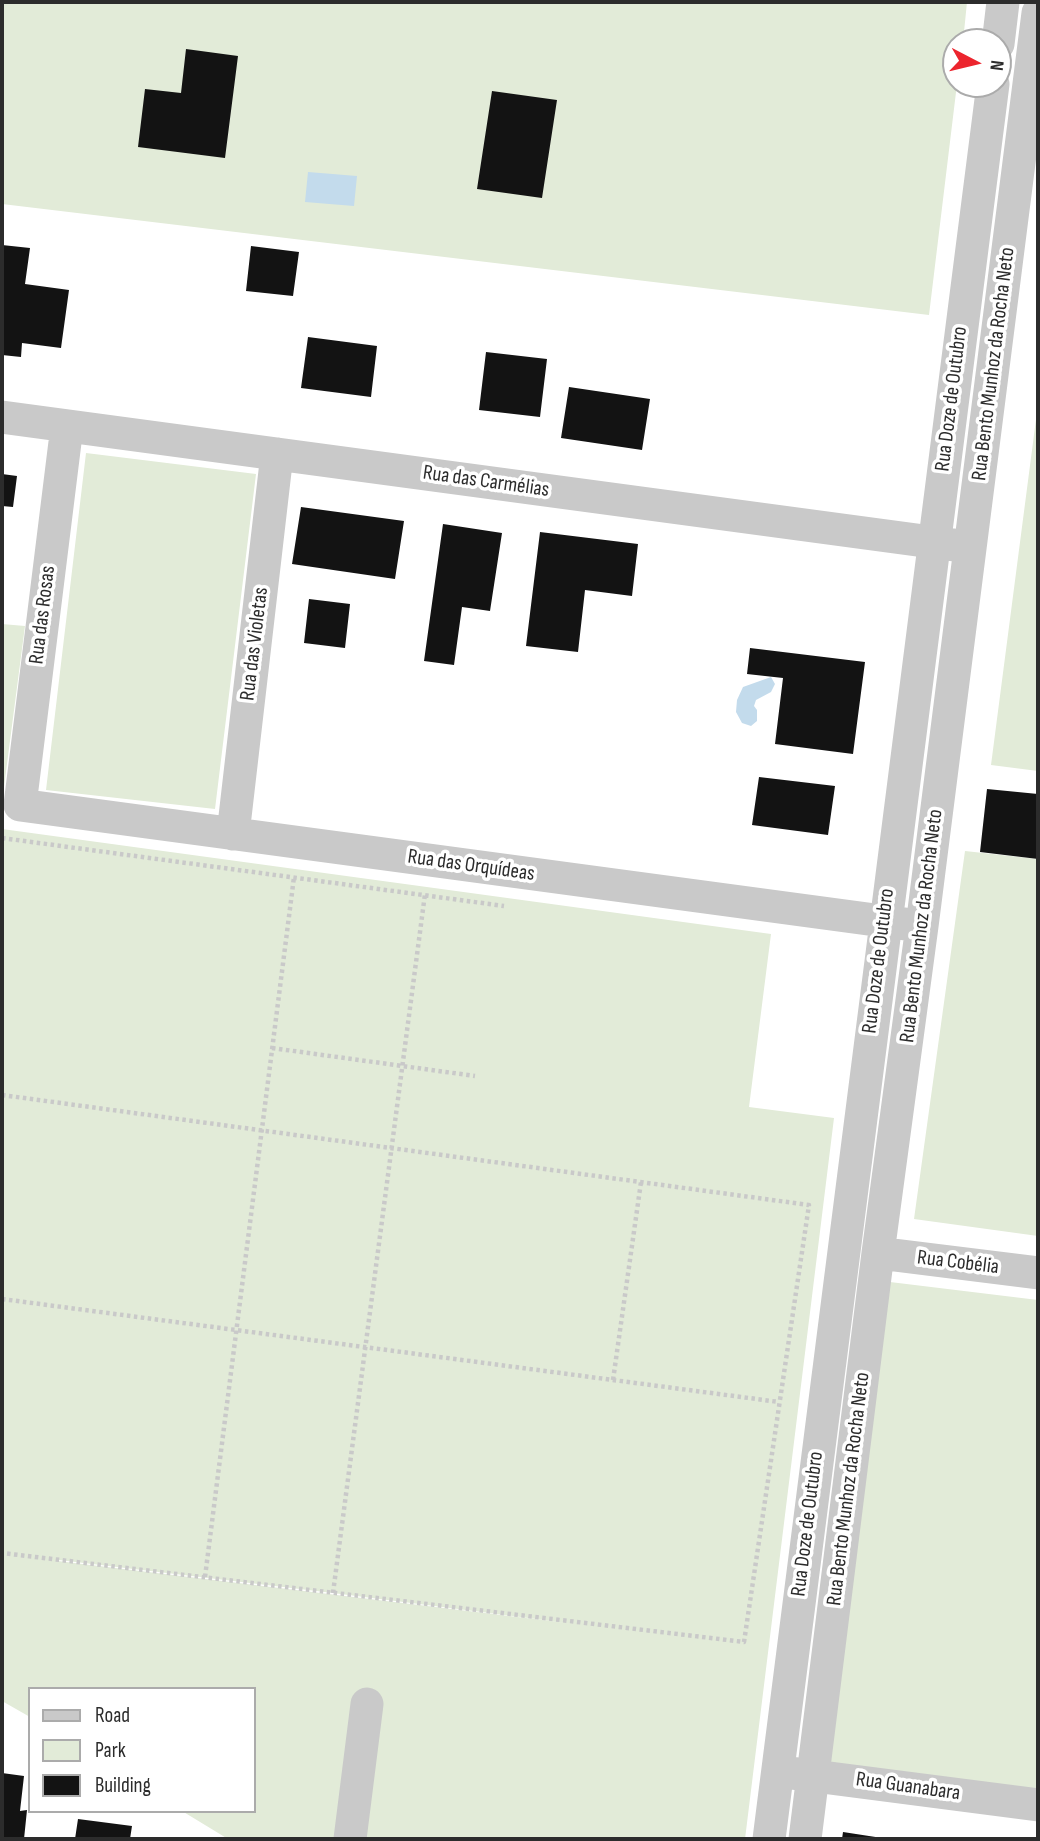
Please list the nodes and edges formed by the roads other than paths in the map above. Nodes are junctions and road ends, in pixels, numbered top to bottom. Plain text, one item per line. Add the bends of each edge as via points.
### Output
1 (1003, 2) edge
2 (1038, 13) edge
3 (1000, 28) edge
4 (991, 98) edge
5 (2, 417) edge
6 (67, 426) junction
7 (277, 454) junction
8 (933, 542) junction
9 (970, 547) junction
10 (20, 805) joint
11 (233, 834) junction
12 (884, 922) junction
13 (922, 926) junction
14 (878, 1253) junction
15 (1038, 1273) edge
16 (367, 1704) dead end
17 (777, 1771) junction
18 (813, 1775) junction
19 (1038, 1805) edge
20 (350, 1839) edge
21 (768, 1839) edge
22 (805, 1839) edge

1 - 3 street
2 - 9 street, Rua Bento Munhoz da Rocha Neto
4 - 8 street, Rua Doze de Outubro
5 - 6 street, Rua das Carmélias
6 - 7 street, Rua das Carmélias
6 - 10 street, Rua das Rosas
7 - 8 street, Rua das Carmélias
7 - 11 street, Rua das Violetas
8 - 9 street, Rua das Carmélias
8 - 12 street, Rua Doze de Outubro
9 - 13 street, Rua Bento Munhoz da Rocha Neto
10 - 11 street, Rua das Orquídeas
11 - 12 street, Rua das Orquídeas
12 - 13 street, Rua das Orquídeas
12 - 17 street, Rua Doze de Outubro
13 - 14 street, Rua Bento Munhoz da Rocha Neto
14 - 15 street, Rua Cobélia
14 - 18 street, Rua Bento Munhoz da Rocha Neto
16 - 20 street
17 - 18 street, Rua Guanabara
17 - 21 street, Rua Doze de Outubro
18 - 19 street, Rua Guanabara
18 - 22 street, Rua Bento Munhoz da Rocha Neto

